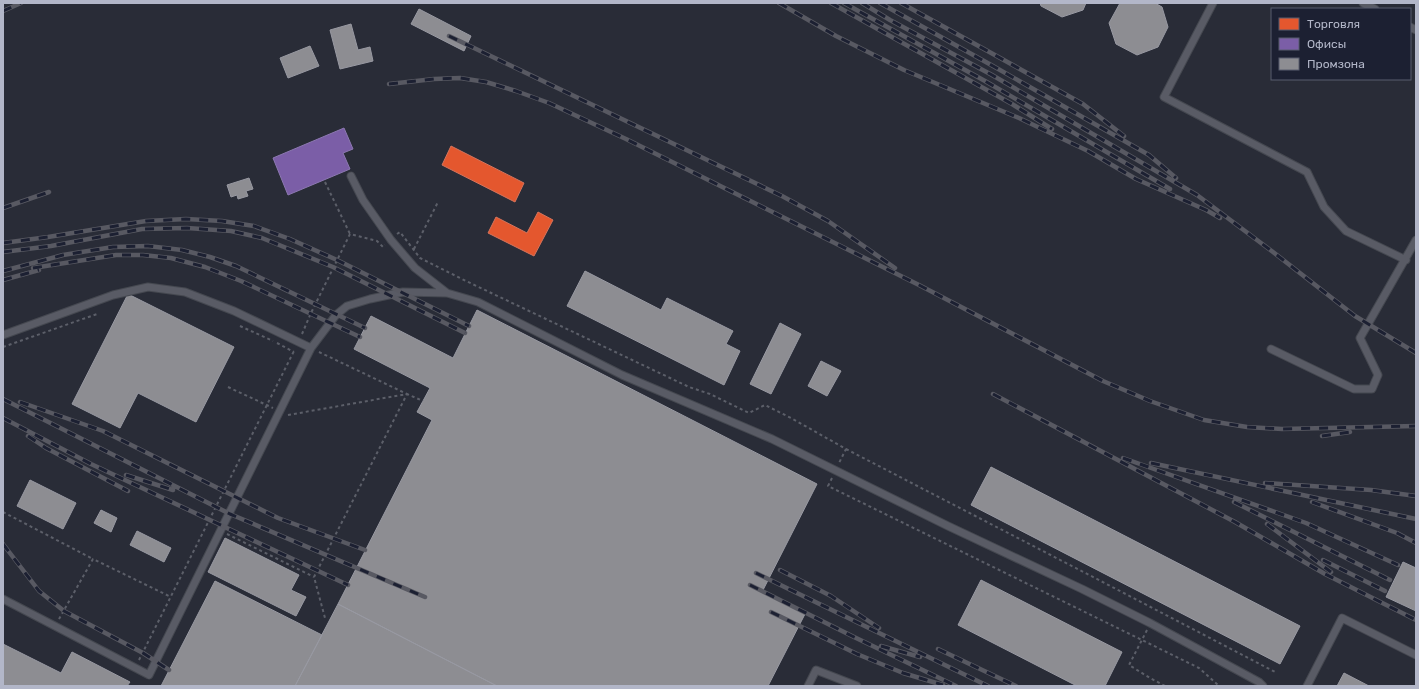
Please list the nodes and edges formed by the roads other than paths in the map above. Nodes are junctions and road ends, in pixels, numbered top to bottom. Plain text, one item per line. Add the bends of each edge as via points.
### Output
1 (1213, 3) edge
2 (1363, 3) edge
3 (1373, 8) edge
4 (351, 176) dead end
5 (1416, 240) edge
6 (1406, 260) junction
7 (447, 293) junction
8 (3, 335) edge
9 (311, 348) junction
10 (1271, 349) dead end
11 (3, 599) edge
12 (1416, 655) edge
13 (808, 686) edge
14 (857, 686) edge
15 (1263, 686) edge
16 (1307, 686) edge

1 - 6 lane via 1164,97 1307,172 1324,206 1346,231
2 - 3 lane
4 - 7 lane via 363,200 391,240 415,268
5 - 6 lane
6 - 10 lane via 1360,338 1378,375 1372,389 1354,389
7 - 9 lane via 403,292 347,306 336,314
7 - 15 lane via 478,302 622,375 772,438 1150,623 1239,670
8 - 9 lane via 113,295 148,288 185,292 234,311
9 - 11 lane via 149,675
12 - 16 lane via 1342,618
13 - 14 lane via 816,670

